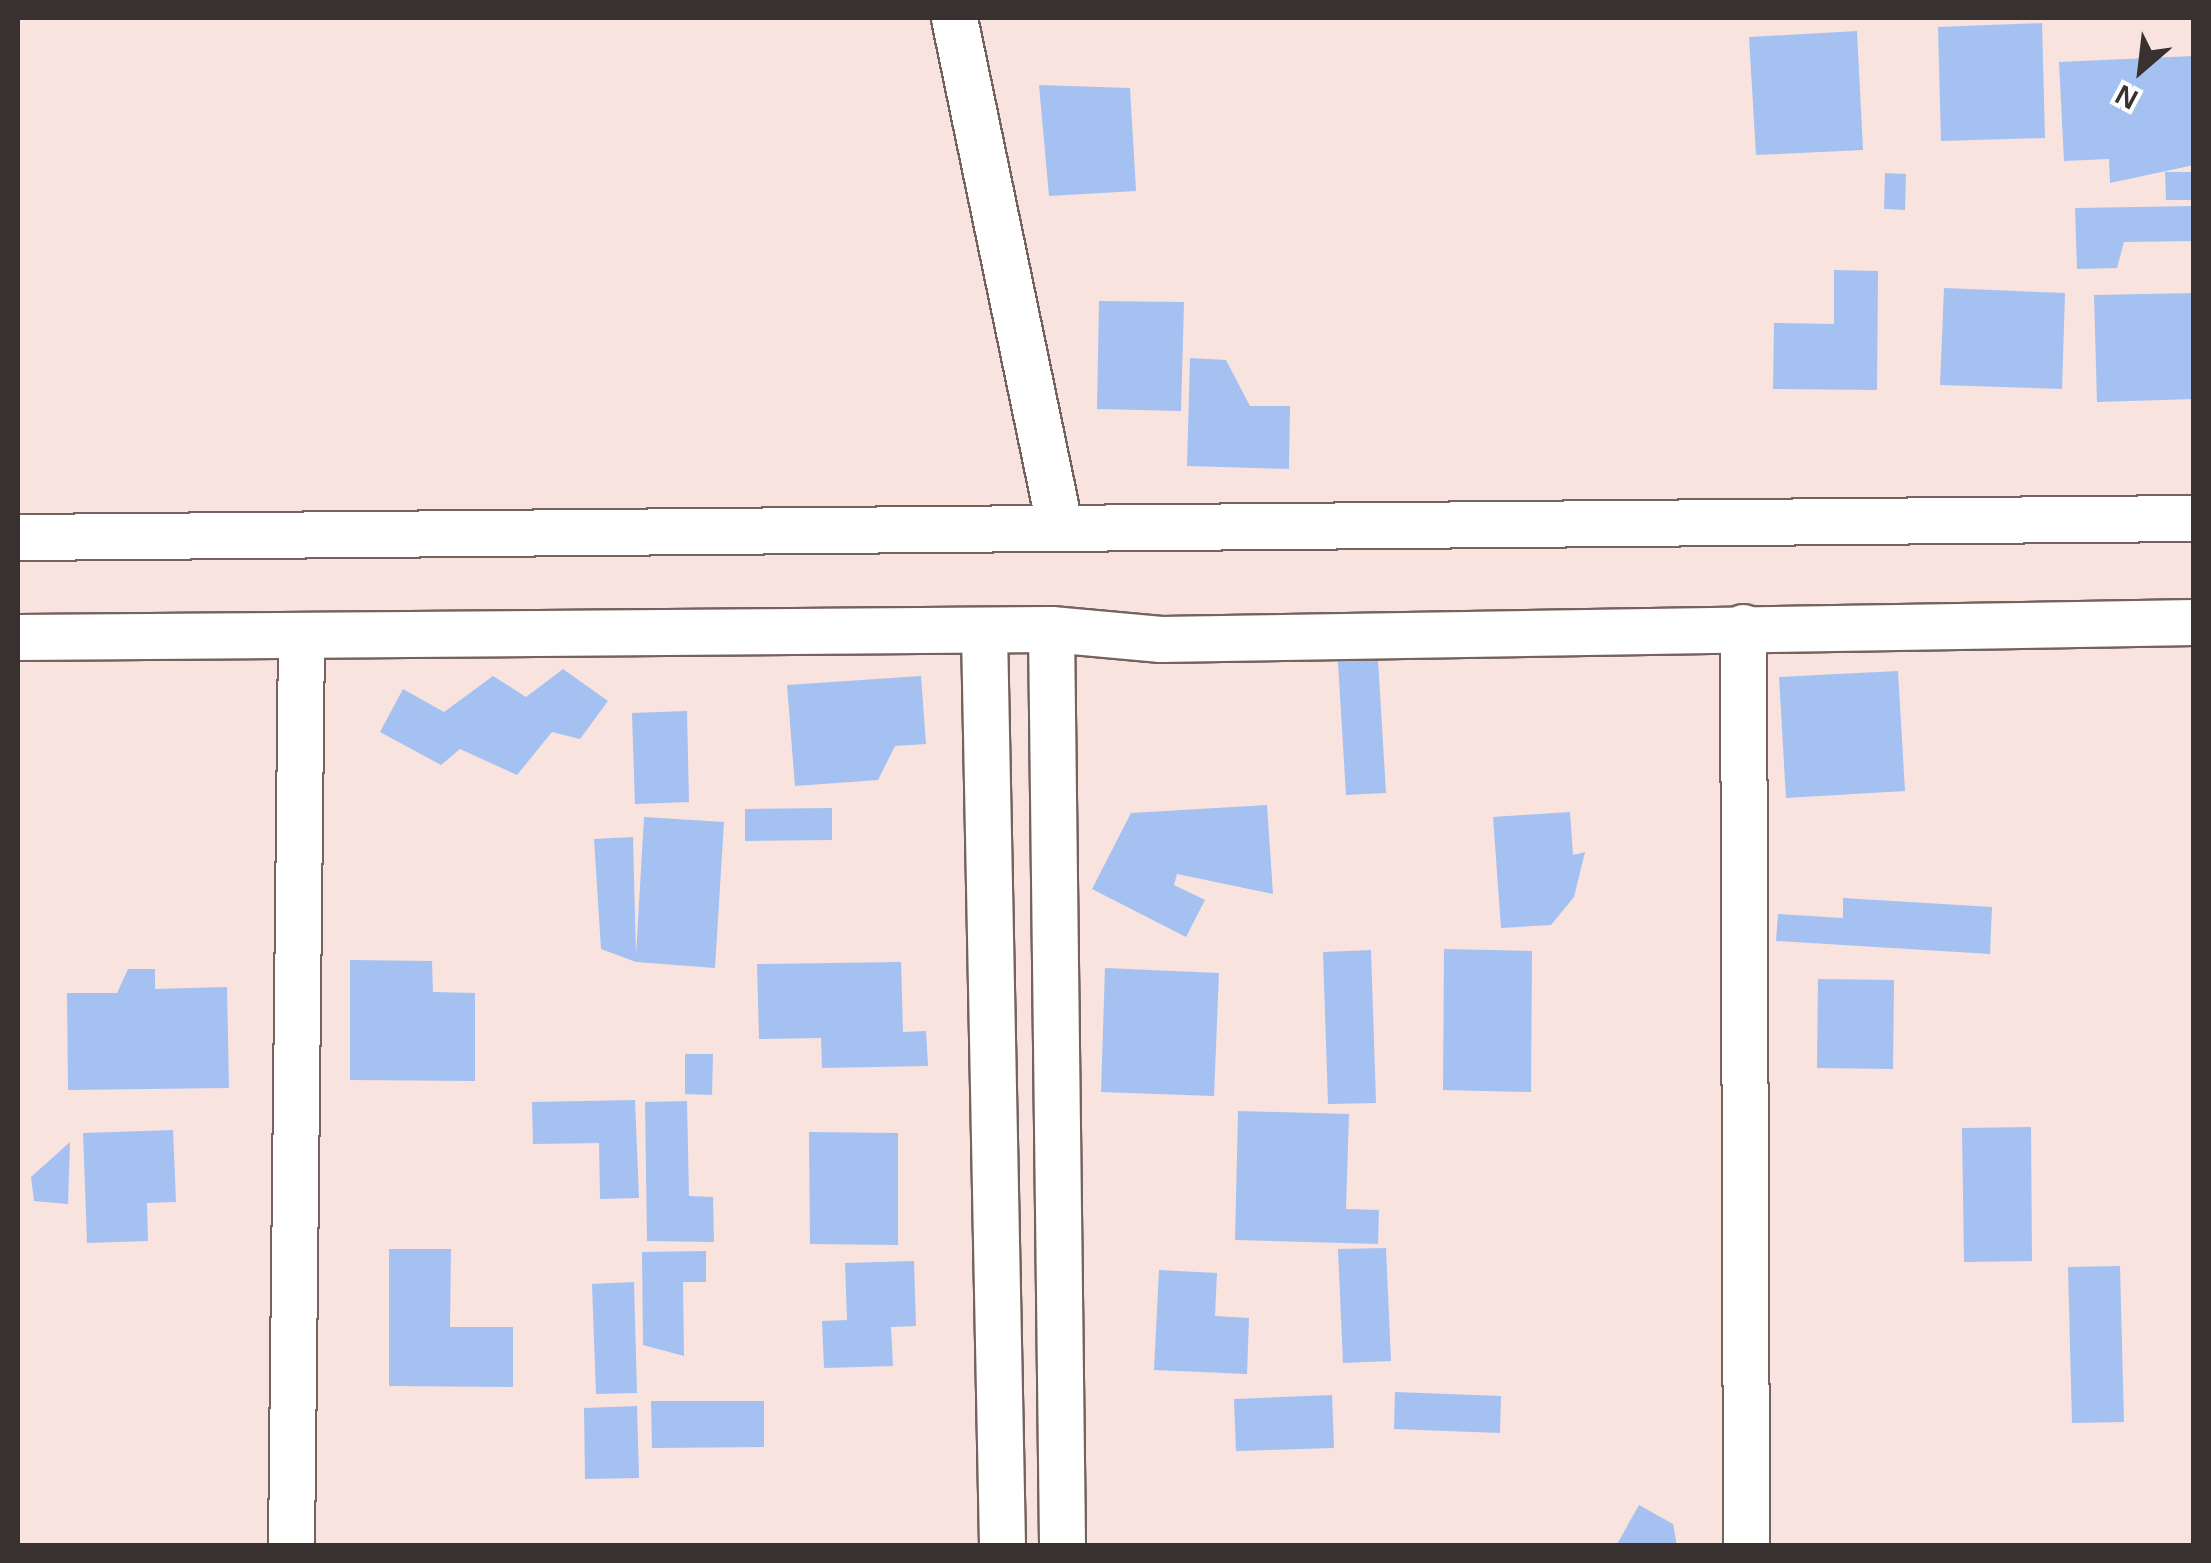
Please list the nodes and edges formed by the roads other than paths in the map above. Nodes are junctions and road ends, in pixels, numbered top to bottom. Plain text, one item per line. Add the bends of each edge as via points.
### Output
1 (954, 18) edge
2 (2194, 518) edge
3 (1059, 524) junction
4 (18, 537) edge
5 (2194, 622) edge
6 (1743, 628) junction
7 (1051, 629) junction
8 (984, 632) junction
9 (18, 636) edge
10 (301, 636) junction
11 (291, 1546) edge
12 (1002, 1546) edge
13 (1062, 1546) edge
14 (1746, 1546) edge

1 - 3 street
2 - 3 street
3 - 4 street
5 - 6 street
6 - 7 street via 1161,639
6 - 14 street
7 - 8 street
7 - 13 street
8 - 10 street
8 - 12 street
9 - 10 street
10 - 11 street

